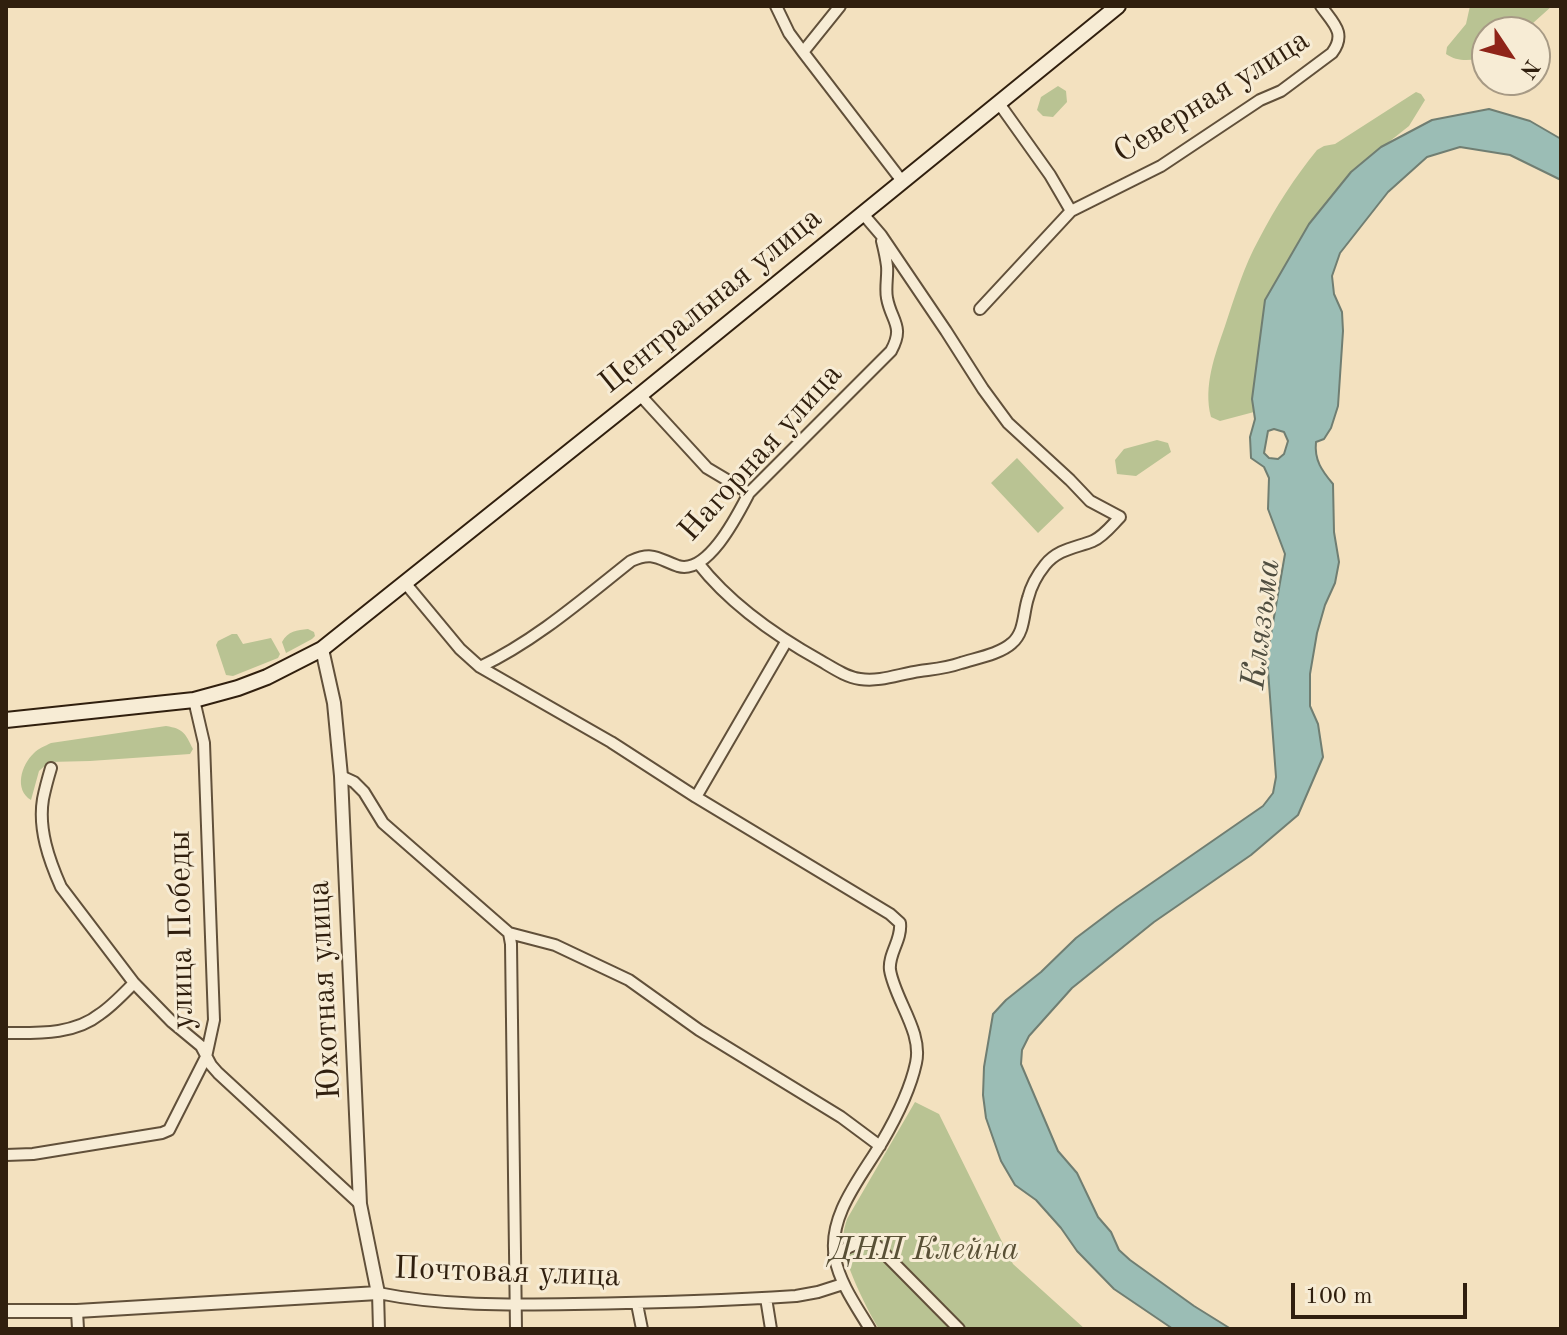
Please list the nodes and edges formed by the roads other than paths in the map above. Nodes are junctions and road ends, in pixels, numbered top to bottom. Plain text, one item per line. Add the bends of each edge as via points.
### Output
1 (776, 6) edge
2 (840, 6) edge
3 (1118, 6) edge
4 (1321, 6) edge
5 (803, 52) junction
6 (998, 102) junction
7 (902, 181) junction
8 (1071, 211) junction
9 (863, 214) junction
10 (881, 235) junction
11 (980, 309) dead end
12 (640, 395) junction
13 (749, 493) junction
14 (698, 563) junction
15 (406, 584) junction
16 (786, 642) junction
17 (322, 649) junction
18 (480, 667) junction
19 (194, 700) junction
20 (6, 720) edge
21 (51, 768) dead end
22 (341, 776) junction
23 (696, 797) junction
24 (509, 933) junction
25 (134, 983) junction
26 (6, 1033) edge
27 (206, 1057) junction
28 (882, 1141) junction
29 (6, 1155) edge
30 (360, 1204) junction
31 (834, 1255) junction
32 (843, 1284) junction
33 (378, 1293) junction
34 (766, 1298) junction
35 (637, 1304) junction
36 (516, 1305) junction
37 (6, 1311) edge
38 (77, 1311) junction
39 (78, 1329) edge
40 (379, 1329) edge
41 (516, 1329) edge
42 (642, 1329) edge
43 (771, 1329) edge
44 (870, 1329) edge
45 (959, 1329) edge

1 - 5 street
2 - 5 street
3 - 6 main road, Центральная улица
4 - 8 street, Северная улица via 1340,36 1325,59 1161,166
5 - 7 street
6 - 7 main road, Центральная улица
6 - 8 street
7 - 9 main road, Центральная улица
8 - 11 street, Северная улица
9 - 10 street
9 - 12 main road, Центральная улица
10 - 13 street, Нагорная улица via 896,343
10 - 16 street via 1008,423 1090,501 1120,517 1091,542 1071,547 1047,563 1028,597 1018,636 999,650 950,667 867,680 842,673
12 - 13 street via 707,468
12 - 15 main road, Центральная улица
13 - 14 street, Нагорная улица via 726,533
14 - 16 street via 727,595
14 - 18 street, Нагорная улица via 680,567 654,556 631,561 527,640
15 - 17 main road, Центральная улица
15 - 18 street
16 - 23 street
17 - 19 main road, Центральная улица via 267,677
17 - 22 street, Юхотная улица
18 - 23 street
19 - 20 main road, Центральная улица
19 - 27 street, улица Победы via 204,743 214,1020
21 - 25 street via 42,816 53,869
22 - 24 street via 364,792 383,823
22 - 30 street, Юхотная улица
23 - 28 street via 900,923 890,968 918,1059
24 - 28 street via 555,945 629,980 699,1030
24 - 36 street
25 - 26 street via 83,1024
25 - 27 street via 201,1046
27 - 29 street, улица Победы via 169,1130
27 - 30 street
28 - 31 street via 837,1223
30 - 33 street, Юхотная улица
31 - 32 street
31 - 45 street via 854,1244 876,1245
32 - 34 street, Почтовая улица
32 - 44 street
33 - 36 street, Почтовая улица via 412,1300
33 - 38 street, Почтовая улица
33 - 40 street, Юхотная улица
34 - 35 street, Почтовая улица
34 - 43 street
35 - 36 street, Почтовая улица
35 - 42 street
36 - 41 street
37 - 38 street, Почтовая улица
38 - 39 street

